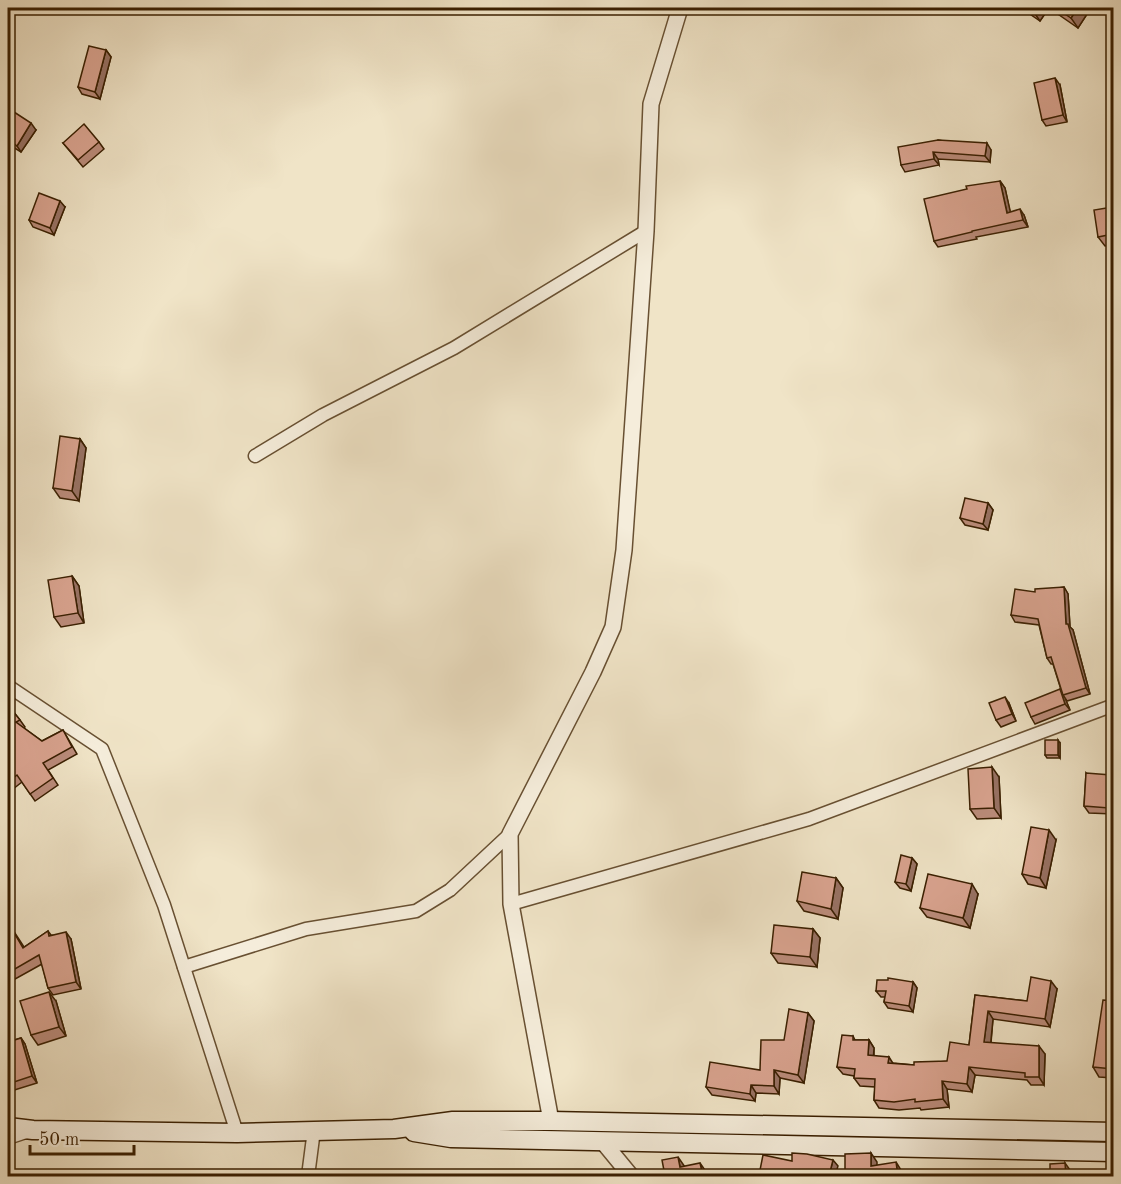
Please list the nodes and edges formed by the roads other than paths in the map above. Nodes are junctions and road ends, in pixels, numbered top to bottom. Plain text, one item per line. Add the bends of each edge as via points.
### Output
1 (680, 8) edge
2 (646, 231) junction
3 (255, 456) dead end
4 (8, 686) edge
5 (1113, 705) edge
6 (510, 834) junction
7 (511, 904) junction
8 (184, 967) junction
9 (551, 1121) junction
10 (8, 1127) edge
11 (394, 1129) junction
12 (33, 1130) junction
13 (314, 1130) junction
14 (1113, 1132) edge
15 (237, 1133) junction
16 (8, 1138) edge
17 (603, 1142) junction
18 (1113, 1152) edge
19 (308, 1176) edge
20 (631, 1176) edge

1 - 2 street via 651,104
2 - 3 street via 454,348 323,415
2 - 6 street via 624,550 613,627
4 - 8 street via 102,749 164,905
5 - 7 street via 809,819
6 - 7 street
6 - 8 street via 450,890 416,911 306,929
7 - 9 street
8 - 15 street
9 - 11 main road via 453,1121
9 - 14 main road
10 - 12 main road
11 - 13 main road
11 - 17 main road via 451,1138
12 - 15 main road
12 - 16 street
13 - 15 main road
13 - 19 street
17 - 18 main road
17 - 20 street

